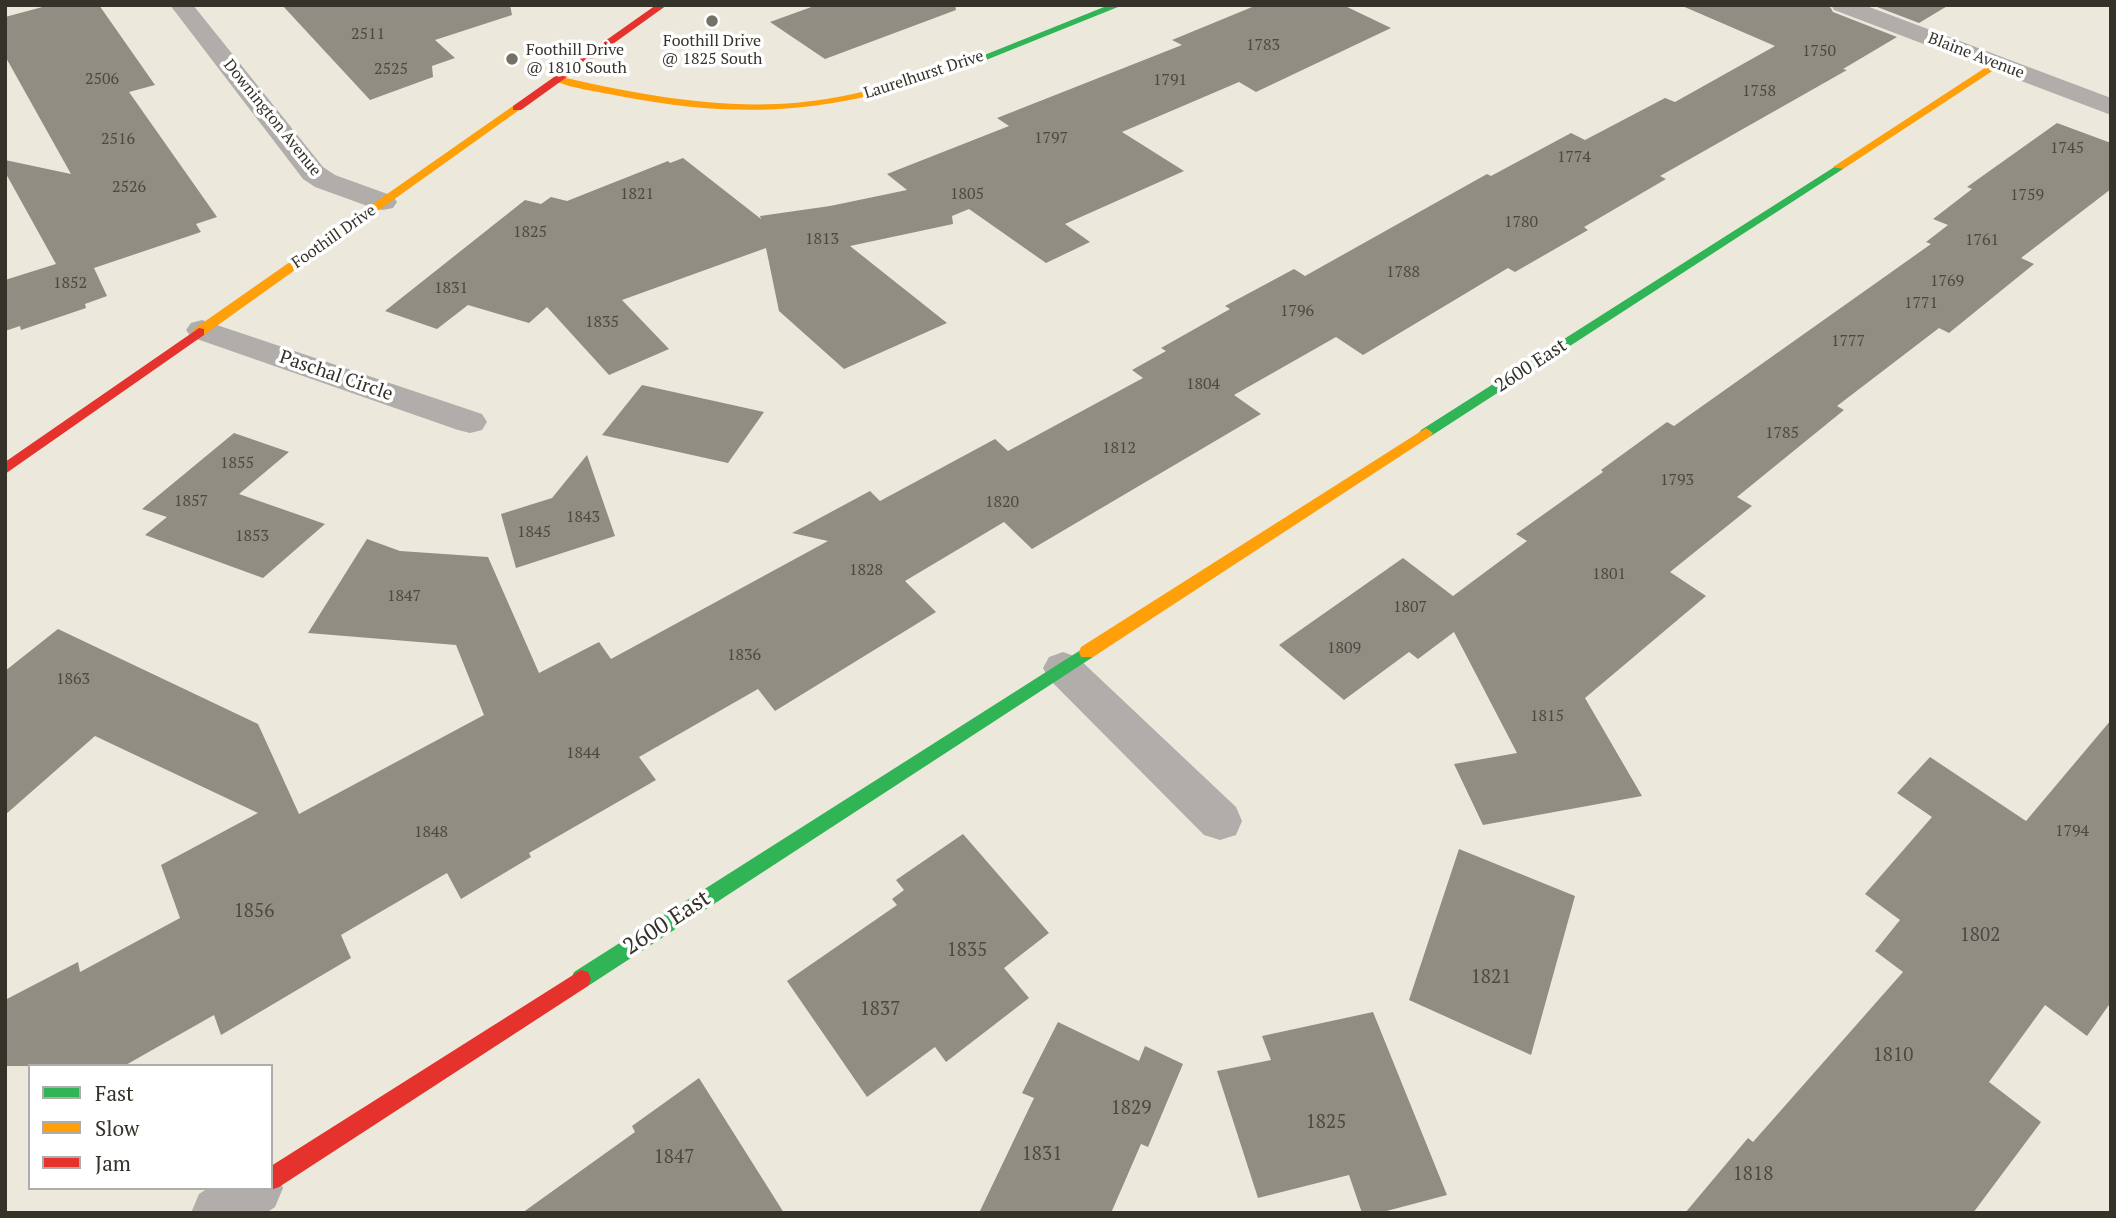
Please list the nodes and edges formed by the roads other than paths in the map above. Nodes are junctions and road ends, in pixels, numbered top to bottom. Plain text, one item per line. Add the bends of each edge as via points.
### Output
1 (181, 5) edge
2 (662, 5) edge
3 (1118, 5) edge
4 (1842, 5) edge
5 (1998, 64) junction
6 (557, 79) junction
7 (2111, 107) edge
8 (383, 202) junction
9 (202, 330) junction
10 (470, 422) dead end
11 (5, 469) edge
12 (1063, 668) junction
13 (1220, 821) dead end
14 (273, 1177) edge
15 (253, 1190) edge
16 (218, 1213) edge

1 - 8 street, Downington Avenue via 313,173
2 - 6 street, Foothill Drive
3 - 6 street, Laurelhurst Drive via 895,88 822,103 706,106
4 - 5 street, Blaine Avenue
5 - 7 street, Blaine Avenue
5 - 12 street, 2600 East
6 - 8 street, Foothill Drive
8 - 9 street, Foothill Drive
9 - 10 street, Paschal Circle
9 - 11 street, Foothill Drive
12 - 13 street
12 - 14 street, 2600 East
15 - 16 street

